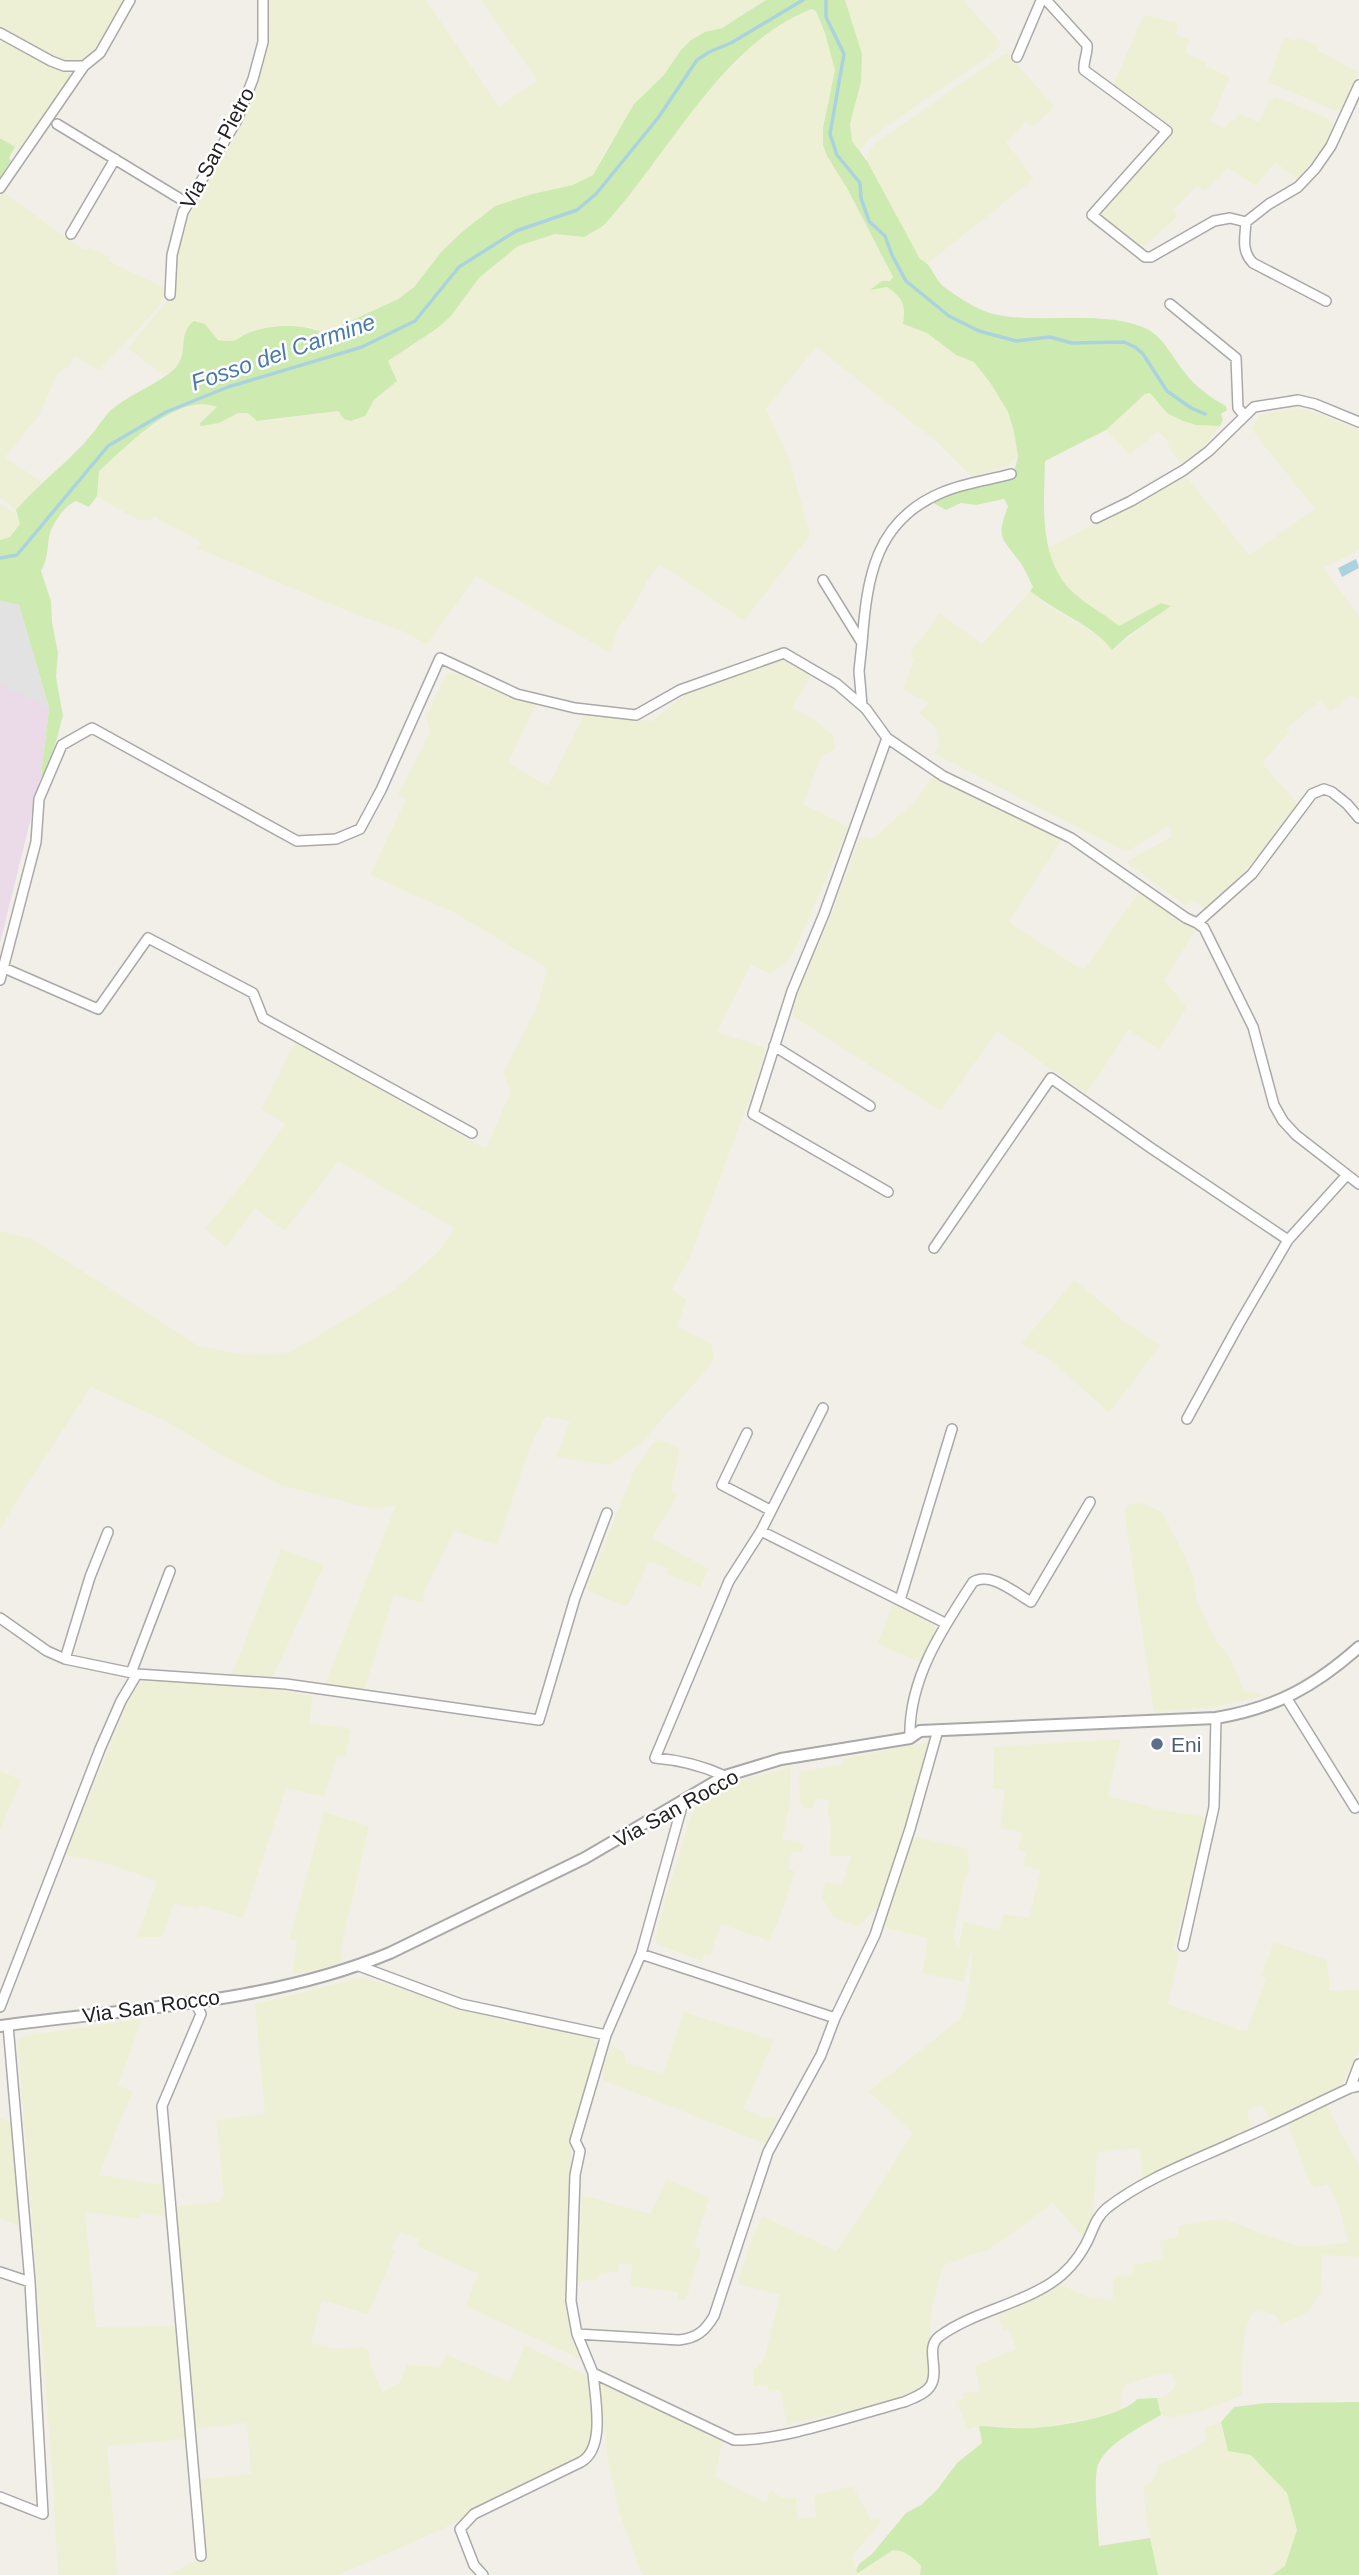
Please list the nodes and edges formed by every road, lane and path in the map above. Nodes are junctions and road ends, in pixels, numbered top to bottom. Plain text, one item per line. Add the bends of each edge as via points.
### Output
1 (130, 0) edge
2 (263, 0) edge
3 (1040, 1) edge
4 (0, 33) edge
5 (1017, 57) dead end
6 (84, 66) junction
7 (1359, 85) edge
8 (57, 124) dead end
9 (115, 159) junction
10 (0, 188) edge
11 (187, 203) junction
12 (1246, 222) junction
13 (71, 234) dead end
14 (170, 295) dead end
15 (1326, 301) dead end
16 (1170, 304) dead end
17 (1244, 415) junction
18 (1359, 422) edge
19 (1011, 474) dead end
20 (1096, 518) dead end
21 (823, 580) dead end
22 (862, 643) junction
23 (862, 705) junction
24 (887, 738) junction
25 (1359, 818) edge
26 (1197, 923) junction
27 (4, 968) junction
28 (0, 980) edge
29 (774, 1046) junction
30 (870, 1106) dead end
31 (472, 1133) dead end
32 (1346, 1176) junction
33 (1359, 1184) edge
34 (888, 1192) dead end
35 (1288, 1240) junction
36 (934, 1248) dead end
37 (823, 1408) dead end
38 (1187, 1419) dead end
39 (952, 1429) dead end
40 (747, 1433) dead end
41 (1090, 1502) dead end
42 (770, 1510) junction
43 (607, 1513) dead end
44 (761, 1531) junction
45 (108, 1532) dead end
46 (170, 1571) dead end
47 (900, 1600) junction
48 (0, 1618) edge
49 (945, 1623) junction
50 (1359, 1647) edge
51 (65, 1659) junction
52 (134, 1673) junction
53 (1287, 1699) junction
54 (1216, 1718) junction
55 (938, 1730) junction
56 (910, 1738) junction
57 (724, 1776) junction
58 (684, 1798) junction
59 (1355, 1808) dead end
60 (1184, 1947) dead end
61 (641, 1954) junction
62 (359, 1966) junction
63 (195, 2002) junction
64 (0, 2007) edge
65 (835, 2018) junction
66 (4, 2025) edge
67 (606, 2035) junction
68 (1359, 2064) edge
69 (1354, 2087) edge
70 (0, 2272) edge
71 (30, 2282) junction
72 (577, 2334) junction
73 (593, 2373) junction
74 (0, 2497) edge
75 (201, 2556) dead end
76 (482, 2575) edge

1 - 6 street via 100,53
2 - 11 street, Via San Pietro via 263,42 253,79 237,120
3 - 5 street
3 - 12 street via 1087,45 1084,70 1167,131 1092,215 1145,257 1214,221
4 - 6 street via 51,61
6 - 10 street
7 - 12 street via 1331,146 1315,169 1298,187
8 - 9 street
9 - 11 street
9 - 13 street
11 - 14 street, Via San Pietro via 172,255
12 - 15 street via 1244,248 1253,263
16 - 17 street via 1236,358 1238,408
17 - 18 street via 1255,407 1298,400
17 - 20 street via 1184,470
19 - 22 street via 946,491 907,512 892,526 875,561 866,596
21 - 22 street
22 - 23 street
23 - 24 street
23 - 27 street via 837,684 784,653 680,690 636,715 517,695 440,658 360,829 336,839 297,841 92,728 62,745 39,799 36,842
24 - 26 street via 943,776 1071,838
24 - 29 street
25 - 26 street via 1332,792 1325,789 1312,794 1252,874
26 - 32 street via 1204,928 1253,1027 1274,1105 1296,1135
27 - 28 street
27 - 31 street via 98,1009 148,938 253,993 263,1018
29 - 30 street
29 - 34 street via 753,1114
32 - 33 street
32 - 35 street
35 - 36 street via 1051,1078
35 - 38 street
37 - 42 street
39 - 47 street
40 - 42 street via 722,1485
41 - 49 street via 1031,1602 987,1578 978,1579
42 - 44 street
43 - 52 street via 575,1598 539,1720 286,1684
44 - 47 street
44 - 57 street via 730,1581 655,1758 683,1760
45 - 51 street
46 - 52 street
47 - 49 street
48 - 51 street
49 - 56 street via 911,1705
50 - 53 street, Via San Rocco
51 - 52 street
52 - 64 street
53 - 54 street, Via San Rocco
53 - 59 street
54 - 55 street, Via San Rocco
54 - 60 street via 1214,1807
55 - 56 street, Via San Rocco via 920,1731
55 - 65 street via 875,1935
56 - 57 street, Via San Rocco via 781,1759
57 - 58 street, Via San Rocco
58 - 61 street
58 - 62 street, Via San Rocco via 585,1858
61 - 65 street
61 - 67 street
62 - 63 street, Via San Rocco
62 - 67 street via 461,2004
63 - 66 street, Via San Rocco
63 - 75 street via 201,2014 162,2106
65 - 72 street via 821,2055 768,2152 714,2316 705,2330 679,2340
66 - 71 street
67 - 72 street via 575,2141 580,2151 570,2301
68 - 69 street
69 - 73 street via 1144,2182 1105,2210 1072,2264 1051,2283 937,2338 932,2347 931,2385 904,2402 792,2432 734,2440
70 - 71 street
71 - 74 street via 43,2514
72 - 73 street
73 - 76 street via 597,2439 593,2453 474,2514 460,2529

